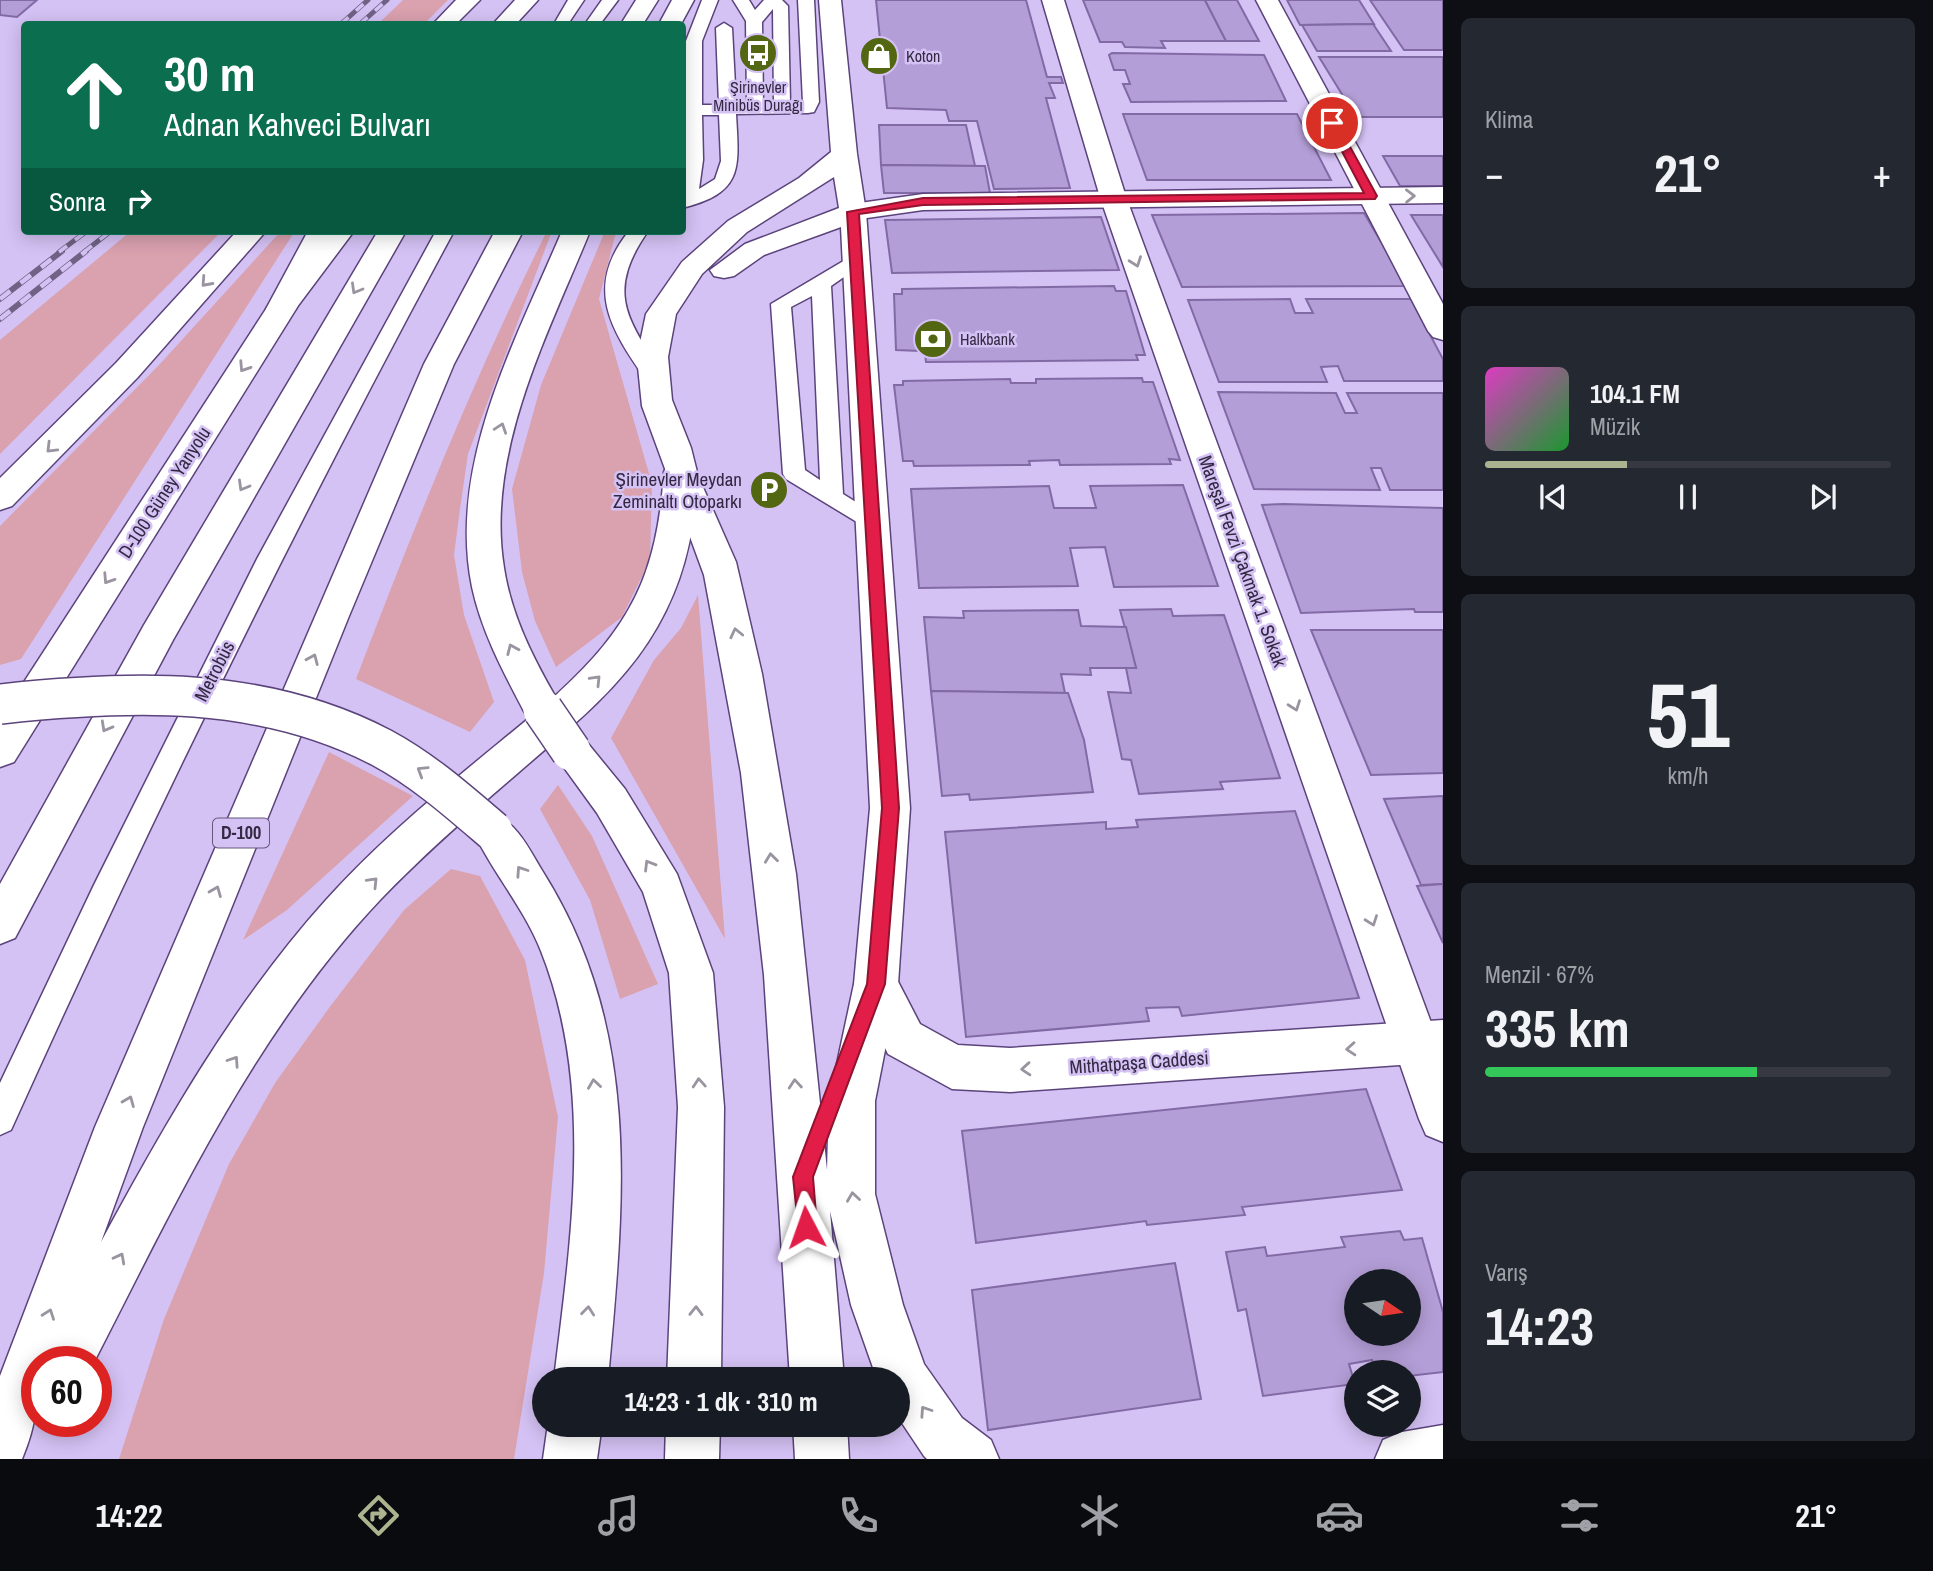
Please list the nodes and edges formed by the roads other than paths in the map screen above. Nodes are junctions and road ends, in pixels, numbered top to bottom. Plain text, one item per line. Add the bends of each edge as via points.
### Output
1 (469, 0) edge
2 (494, 0) edge
3 (527, 0) edge
4 (548, 0) edge
5 (576, 0) edge
6 (610, 0) edge
7 (648, 0) edge
8 (683, 0) edge
9 (710, 0) edge
10 (741, 0) edge
11 (772, 0) edge
12 (806, 0) edge
13 (830, 0) edge
14 (1053, 0) edge
15 (1266, 0) edge
16 (447, 21) edge
17 (476, 21) edge
18 (507, 21) edge
19 (533, 21) edge
20 (563, 21) edge
21 (594, 21) edge
22 (634, 21) edge
23 (672, 21) edge
24 (754, 24) junction
25 (724, 28) junction
26 (697, 29) junction
27 (755, 109) junction
28 (782, 109) junction
29 (694, 110) junction
30 (728, 110) junction
31 (844, 153) junction
32 (1443, 195) edge
33 (686, 196) edge
34 (1371, 196) junction
35 (1113, 197) junction
36 (686, 201) edge
37 (853, 212) junction
38 (248, 235) edge
39 (321, 235) edge
40 (337, 235) edge
41 (390, 235) edge
42 (443, 235) edge
43 (507, 235) edge
44 (574, 235) edge
45 (635, 235) edge
46 (857, 259) junction
47 (821, 283) junction
48 (281, 309) junction
49 (1443, 331) edge
50 (654, 365) junction
51 (680, 472) junction
52 (832, 495) junction
53 (0, 498) edge
54 (875, 525) junction
55 (0, 705) edge
56 (0, 751) edge
57 (0, 925) edge
58 (876, 984) junction
59 (1429, 1043) edge
60 (0, 1119) edge
61 (1443, 1119) edge
62 (803, 1177) junction
63 (74, 1346) edge
64 (582, 1367) edge
65 (694, 1367) edge
66 (816, 1367) edge
67 (24, 1437) edge
68 (573, 1437) edge
69 (693, 1437) edge
70 (821, 1437) edge
71 (0, 1447) edge
72 (1443, 1452) edge
73 (12, 1459) edge
74 (570, 1459) edge
75 (692, 1459) edge
76 (822, 1459) edge
77 (972, 1459) edge
78 (1402, 1459) edge

1 - 16 main road
2 - 17 main road
3 - 18 main road
4 - 19 main road
5 - 20 lane
6 - 21 lane
7 - 22 main road
8 - 23 main road
9 - 26 lane
10 - 24 lane
11 - 24 lane
11 - 28 lane via 781,12
12 - 28 lane via 811,102 808,107
13 - 31 main road
14 - 35 main road, Mareşal Fevzi Çakmak 1. Sokak
15 - 34 main road
24 - 25 lane
24 - 27 lane
25 - 26 lane
25 - 30 lane
26 - 29 lane
27 - 28 lane
27 - 30 lane
29 - 30 lane
29 - 33 lane via 694,160
30 - 36 lane via 730,162 726,179 720,187
31 - 37 main road
31 - 50 main road via 827,173 765,208 696,262 661,314
34 -> 32 main road
34 - 35 main road
34 - 49 main road
35 - 37 main road via 923,202
35 -> 59 main road, Mareşal Fevzi Çakmak 1. Sokak
37 - 46 main road
37 - 50 main road via 766,241 727,267 698,296
38 -> 53 main road via 127,370
39 - 48 main road, D-100 Güney Yanyolu
40 - 48 main road
41 -> 57 main road via 157,635
42 - 60 lane, Metrobüs via 340,421 92,915
71 -> 43 main road, D-100 via 119,1127 331,616 439,364
65 -> 44 main road, bridge via 701,1107 691,973 662,887 611,801 542,710 504,633 484,546 486,492 496,442
45 - 50 lane via 616,265 613,296 627,340
46 - 47 lane
46 - 54 main road
47 - 52 lane
47 - 52 lane via 781,304 794,474
48 -> 56 main road, D-100 Güney Yanyolu
50 - 51 main road via 656,400 676,447
62 -> 51 main road via 784,961 744,666 719,561
63 -> 51 main road via 216,1088 323,934 412,840 576,701 617,658 648,611 667,568 678,526
52 - 54 lane
54 - 58 main road via 890,808
64 -> 55 main road, bridge via 599,1190 596,1096 587,1036 564,955 531,886 493,831 437,781 390,752 265,705 165,692 98,692
59 -> 58 main road, Mithatpaşa Caddesi via 1010,1070 952,1068 904,1039
58 - 62 main road
77 -> 58 main road via 943,1437 904,1380 877,1305 851,1194 852,1101
59 - 61 main road, Mareşal Fevzi Çakmak 1. Sokak
62 - 66 main road
67 - 73 main road
68 - 74 main road
69 - 75 main road
70 - 76 main road
72 - 78 main road

